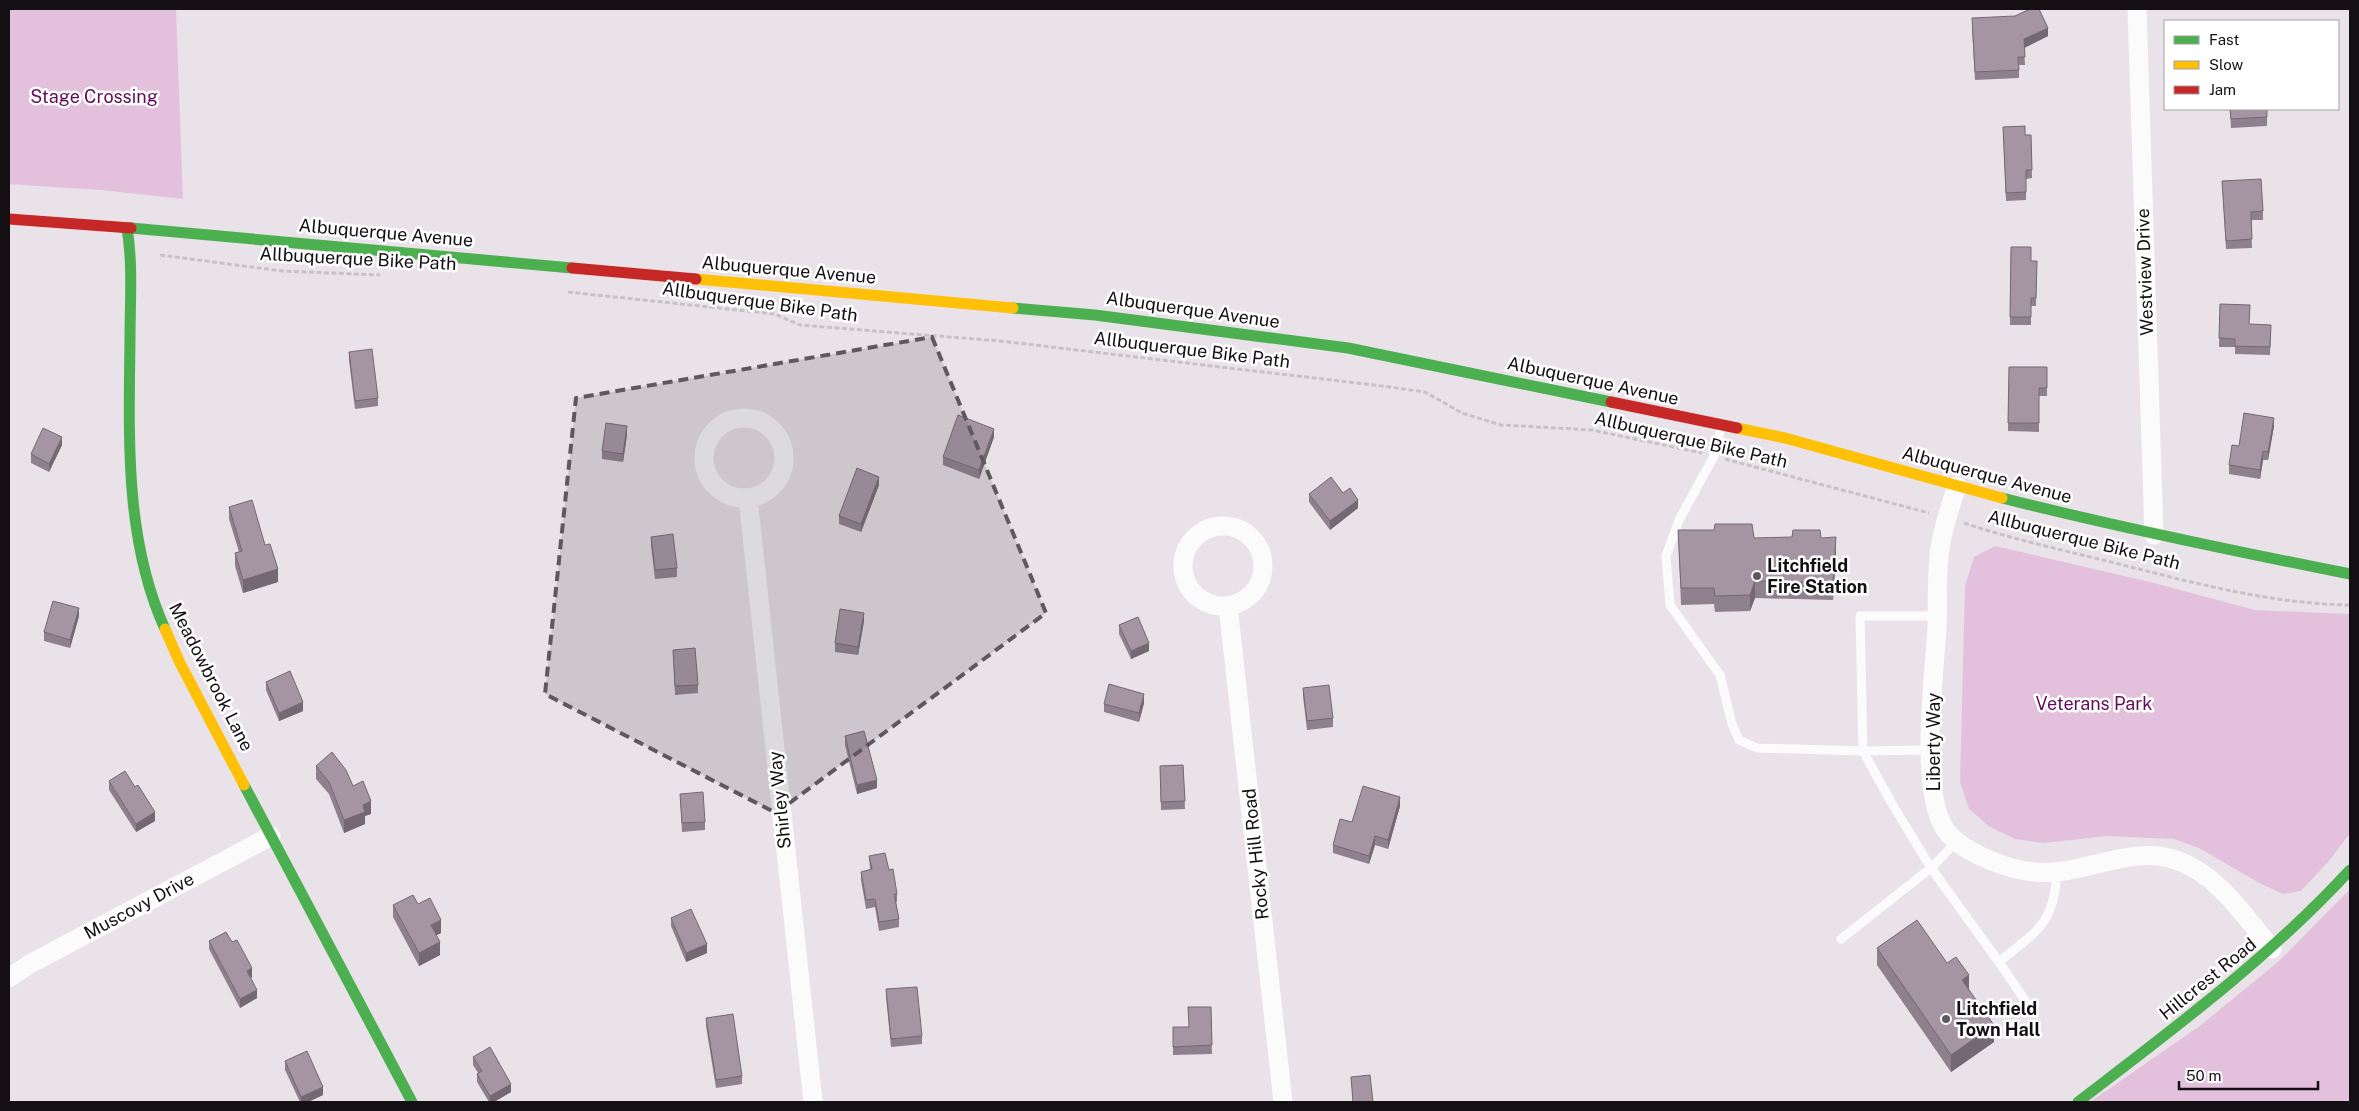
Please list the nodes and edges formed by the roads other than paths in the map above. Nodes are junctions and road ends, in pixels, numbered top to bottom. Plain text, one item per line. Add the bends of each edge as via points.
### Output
1 (2137, 9) edge
2 (9, 219) edge
3 (127, 228) junction
4 (1722, 425) junction
5 (1957, 486) junction
6 (748, 498) junction
7 (2154, 535) junction
8 (2350, 574) edge
9 (1228, 606) junction
10 (1937, 616) junction
11 (1930, 750) junction
12 (1863, 751) junction
13 (271, 836) junction
14 (1958, 841) junction
15 (1931, 868) junction
16 (2350, 870) edge
17 (2058, 872) junction
18 (1841, 939) dead end
19 (2272, 949) junction
20 (1999, 962) junction
21 (9, 978) edge
22 (2033, 1012) dead end
23 (412, 1102) edge
24 (813, 1102) edge
25 (1283, 1102) edge
26 (2078, 1102) edge

1 - 7 street, Westview Drive
2 - 3 street, Albuquerque Avenue
3 - 4 street, Albuquerque Avenue via 1095,315 1348,348
3 - 13 street, Meadowbrook Lane via 131,246 133,507 141,556 153,601 180,663
4 - 5 street, Albuquerque Avenue via 1785,438
4 - 12 lane via 1714,456 1678,520 1666,556 1670,605 1720,675 1739,740 1756,748
5 - 7 street, Albuquerque Avenue
5 - 10 street, Liberty Way via 1940,549
6 - 6 street via 766,491 779,478 784,465 780,440 762,422 749,418 724,424 707,444 704,458 712,483 728,494
6 - 24 street, Shirley Way
7 - 8 street, Albuquerque Avenue
9 - 9 street via 1252,594 1264,571 1263,557 1250,534 1225,525 1212,527 1190,542 1183,567 1186,580 1198,596 1215,605
9 - 25 street, Rocky Hill Road
10 - 11 street, Liberty Way
10 - 12 lane via 1860,616
11 - 12 lane
11 - 14 street, Liberty Way via 1932,795 1937,815 1946,831
12 - 15 lane
13 - 21 street, Muscovy Drive via 28,964
13 - 23 street, Meadowbrook Lane
14 - 15 lane
14 - 17 street, Liberty Way via 1985,859 2009,868 2036,873
15 - 18 lane
15 - 20 lane
16 - 19 street, Hillcrest Road via 2317,907
17 - 19 street, Liberty Way via 2138,856 2175,860 2204,874
17 - 20 lane via 2056,896 2044,921
19 - 26 street, Hillcrest Road via 2192,1016
20 - 22 lane

